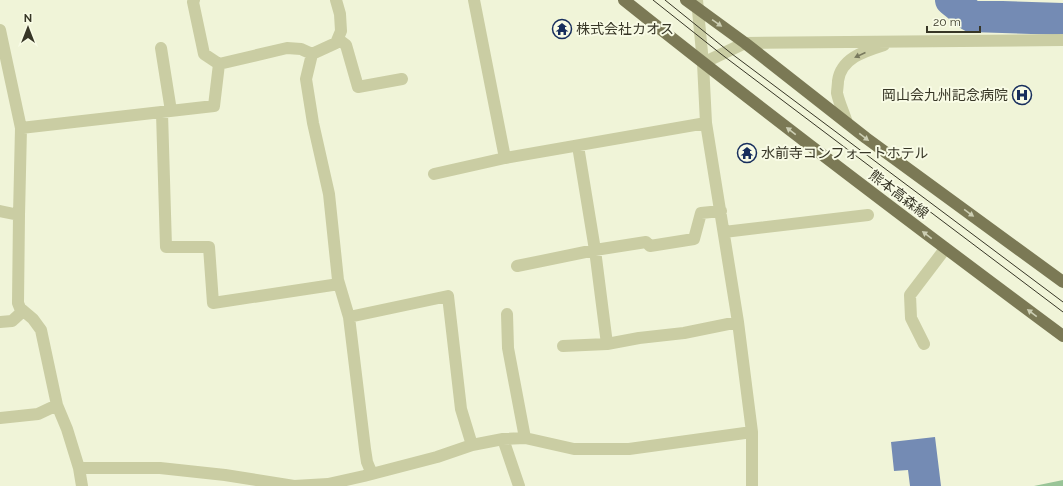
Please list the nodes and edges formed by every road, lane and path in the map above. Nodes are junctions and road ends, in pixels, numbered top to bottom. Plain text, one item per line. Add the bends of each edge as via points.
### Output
1 (194, 0) edge
2 (336, 0) edge
3 (474, 0) edge
4 (624, 0) edge
5 (686, 0) edge
6 (697, 5) edge
7 (0, 30) edge
8 (338, 39) junction
9 (1063, 40) edge
10 (896, 42) junction
11 (745, 43) junction
12 (161, 48) dead end
13 (312, 54) junction
14 (703, 63) junction
15 (219, 64) junction
16 (402, 79) dead end
17 (166, 112) junction
18 (706, 123) junction
19 (847, 123) junction
20 (21, 128) junction
21 (578, 146) junction
22 (505, 158) junction
23 (434, 174) dead end
24 (720, 211) junction
25 (0, 212) edge
26 (19, 214) junction
27 (868, 215) dead end
28 (724, 232) junction
29 (945, 249) junction
30 (595, 250) junction
31 (517, 266) dead end
32 (1063, 282) edge
33 (339, 284) junction
34 (23, 311) junction
35 (507, 314) dead end
36 (349, 317) junction
37 (0, 322) edge
38 (738, 322) junction
39 (1063, 336) edge
40 (607, 344) junction
41 (924, 344) dead end
42 (563, 346) dead end
43 (57, 404) junction
44 (0, 418) edge
45 (752, 432) junction
46 (525, 438) junction
47 (503, 439) junction
48 (472, 445) junction
49 (79, 468) junction
50 (367, 479) edge
51 (82, 486) edge
52 (519, 486) edge
53 (752, 486) edge

1 - 15 street via 204,54
2 - 8 street via 341,31
3 - 22 street
4 - 14 main road, 熊本高森線
5 - 6 main road, 熊本高森線
6 -> 11 main road, 熊本高森線
6 - 14 street
7 - 20 street
8 - 13 street via 336,43
8 - 16 street via 346,45 358,87
9 - 10 street
10 - 11 street
10 -> 19 street via 852,58 845,64 837,92
11 - 14 street
11 - 19 main road, 熊本高森線
12 - 17 street
13 - 15 street via 301,49 287,48
13 - 33 street via 306,78 312,123 329,194
14 - 18 street
29 -> 14 main road, 熊本高森線
15 - 17 street via 214,106
17 - 20 street
17 - 33 street via 166,247 209,247 213,303
18 - 21 street
18 - 24 street
19 -> 32 main road, 熊本高森線
20 - 26 street
21 - 22 street
21 - 30 street
22 - 23 street
24 - 28 street
24 - 30 street via 701,213 694,240 650,246 646,242
25 - 26 street
26 - 34 street via 18,303
27 - 28 street
28 - 38 street
39 -> 29 main road, 熊本高森線
29 - 41 street via 910,295 911,318
30 - 31 street
30 - 40 street
33 - 36 street
34 - 37 street via 12,321
34 - 43 street via 41,330
35 - 46 street via 508,348
36 - 48 street via 448,296 461,409
36 - 50 street
38 - 40 street
38 - 45 street
40 - 42 street
43 - 44 street via 38,414
43 - 49 street
45 - 46 street via 629,449 574,449
45 - 53 street
46 - 47 street
47 - 48 street
47 - 52 street
48 - 50 street
49 - 50 street via 160,468 294,486
49 - 51 street

